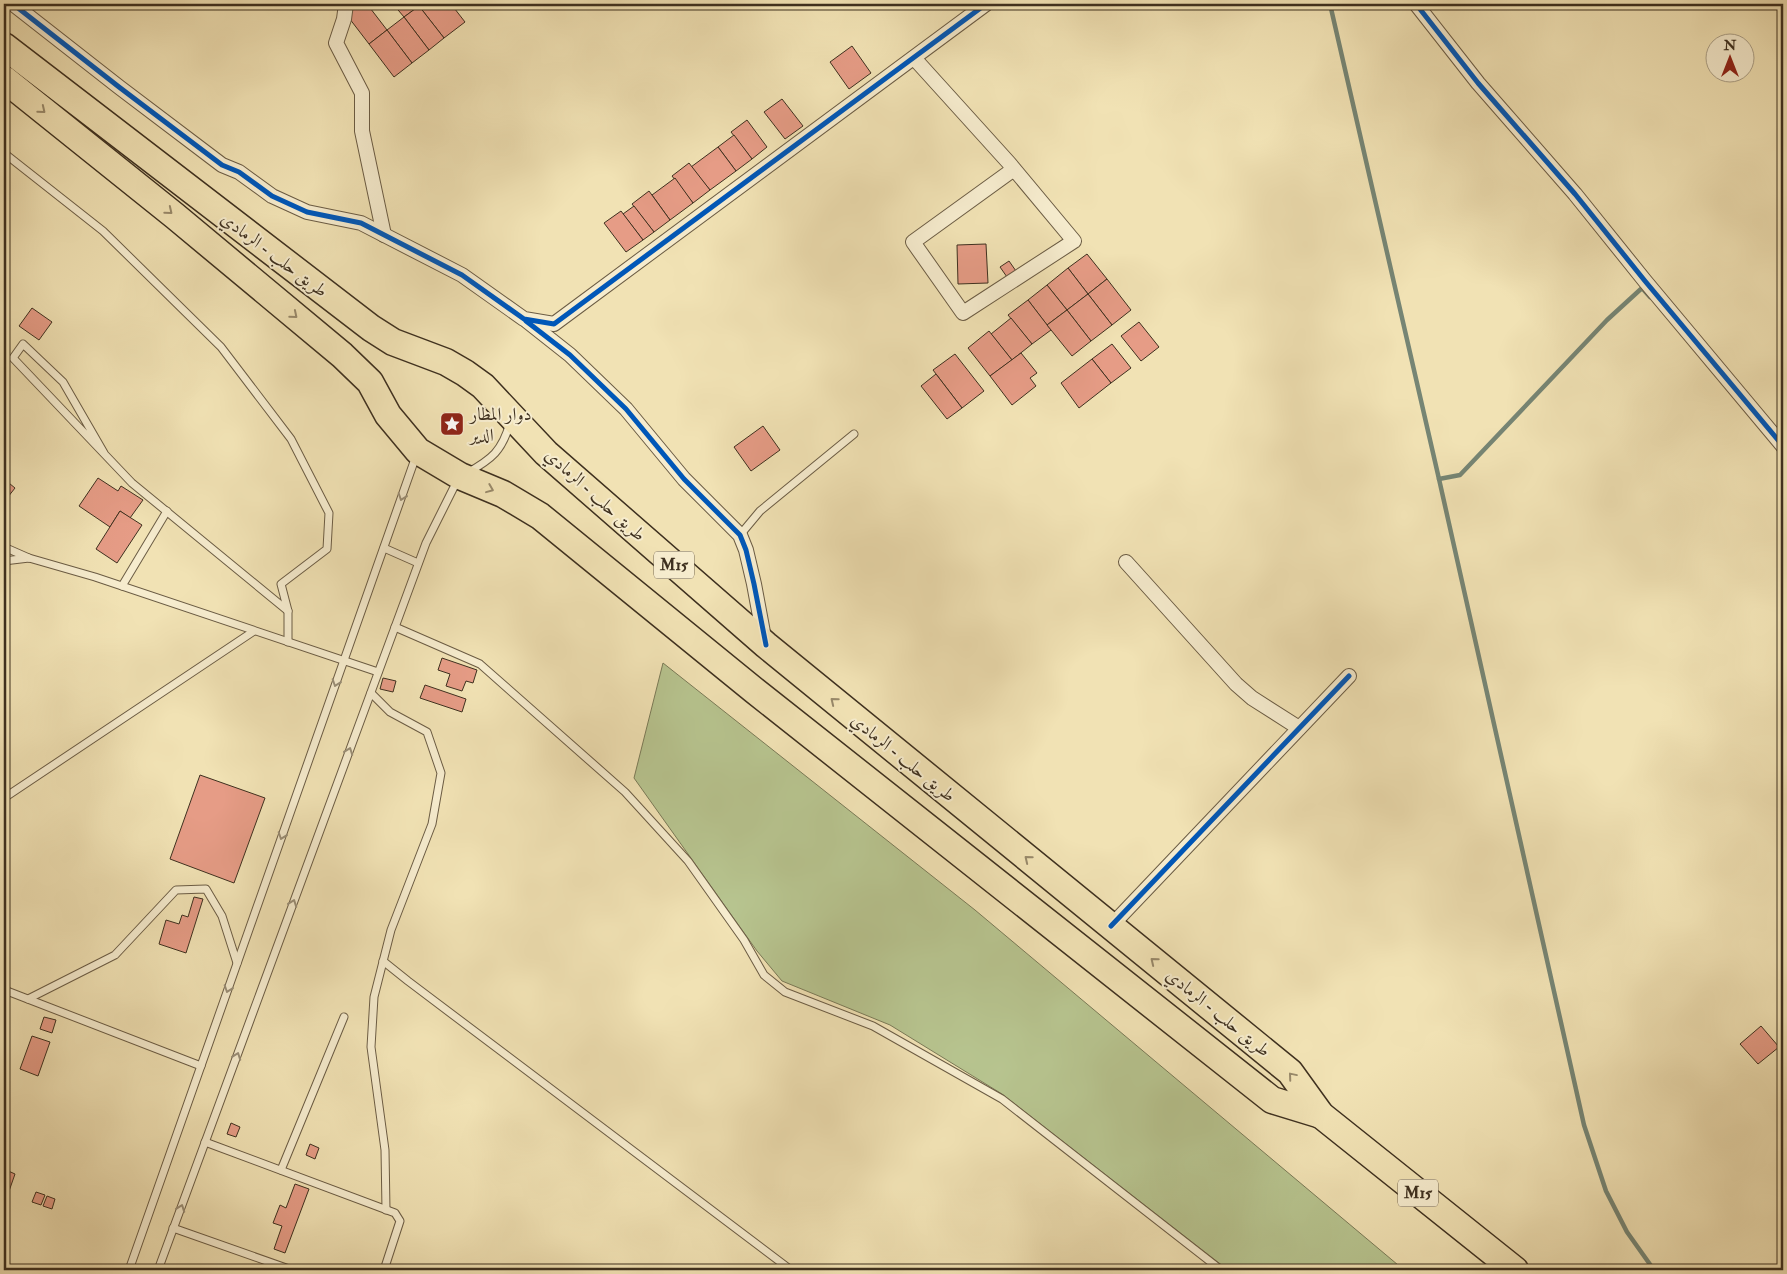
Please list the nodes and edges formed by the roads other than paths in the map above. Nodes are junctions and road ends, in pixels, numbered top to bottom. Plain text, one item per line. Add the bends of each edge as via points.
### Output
1 (14, 4) edge
2 (346, 4) edge
3 (986, 4) edge
4 (1416, 4) edge
5 (4, 46) edge
6 (914, 58) junction
7 (4, 79) edge
8 (4, 153) edge
9 (1014, 169) junction
10 (384, 235) junction
11 (524, 319) junction
12 (512, 416) junction
13 (854, 434) dead end
14 (1783, 446) edge
15 (418, 450) junction
16 (104, 453) junction
17 (460, 476) junction
18 (167, 511) junction
19 (740, 535) junction
20 (4, 547) edge
21 (384, 548) junction
22 (29, 558) junction
23 (4, 561) edge
24 (1126, 562) dead end
25 (418, 563) junction
26 (122, 586) junction
27 (288, 611) junction
28 (395, 627) junction
29 (254, 631) junction
30 (288, 642) junction
31 (766, 645) junction
32 (344, 660) junction
33 (378, 672) junction
34 (1349, 676) dead end
35 (371, 692) junction
36 (1300, 728) junction
37 (4, 798) edge
38 (1111, 926) junction
39 (383, 961) junction
40 (237, 963) junction
41 (5, 991) edge
42 (28, 999) junction
43 (4, 1000) edge
44 (344, 1017) dead end
45 (201, 1066) junction
46 (1321, 1115) junction
47 (205, 1142) junction
48 (281, 1170) junction
49 (386, 1210) junction
50 (173, 1228) junction
51 (129, 1270) edge
52 (158, 1270) edge
53 (292, 1270) edge
54 (384, 1270) edge
55 (791, 1270) edge
56 (1221, 1270) edge
57 (1515, 1270) edge

1 - 10 street via 222,165 239,172 272,196 307,212 361,224
2 - 10 street via 336,43 362,93 362,131
3 - 6 street
4 - 14 street via 1478,83 1575,194
5 - 12 highway, طريق حلب - الرمادي / M15 via 364,323 393,342 446,362 465,373
6 - 9 street
6 - 11 street via 554,324
7 -> 15 highway, طريق حلب - الرمادي / M15 via 342,355 370,382 388,414
8 - 27 lane via 103,231 221,347 291,439 329,513 327,549 281,584
9 - 9 street via 913,242 962,313 1074,241
10 - 11 street via 462,275
11 - 19 street via 570,355 626,408 684,479
12 - 17 lane via 506,439 496,453
12 - 31 highway, طريق حلب - الرمادي / M15 via 546,453
13 - 19 lane via 760,511
15 - 17 highway, طريق حلب - الرمادي / M15
15 -> 21 lane
16 - 16 lane via 13,358 23,344 63,382
16 - 18 lane via 132,483
17 - 25 lane
17 -> 46 highway, طريق حلب - الرمادي / M15 via 503,494 540,516 1272,1100
18 - 26 lane
18 - 27 lane
19 - 31 street
20 - 22 lane
21 - 25 lane
21 - 32 lane
22 - 23 lane
22 - 26 lane
24 - 36 street via 1236,684
25 - 28 lane
26 - 29 lane
27 - 30 lane
28 - 33 lane
28 - 56 lane via 480,664 625,792 688,861 764,974 785,992 872,1026 1002,1099
29 - 30 lane
29 - 37 lane
30 - 32 lane
38 -> 31 highway, طريق حلب - الرمادي / M15
32 - 33 lane
32 -> 40 lane
33 - 35 lane
34 - 36 street
35 - 39 lane via 390,712 427,732 441,773 432,824 391,930
47 -> 35 lane
36 - 38 street
46 -> 38 highway, طريق حلب - الرمادي / M15 via 1290,1072
39 - 49 lane via 374,997 371,1047 385,1150
39 - 55 lane
40 - 42 lane via 222,916 206,889 176,890 115,955
40 -> 45 lane
41 - 42 lane
41 - 43 lane
42 - 45 lane
44 - 48 lane
45 - 51 lane
46 - 57 highway, طريق حلب - الرمادي / M15
47 - 48 lane
50 -> 47 lane
48 - 49 lane
49 - 54 lane via 395,1213 400,1221
50 - 52 lane
50 - 53 lane

